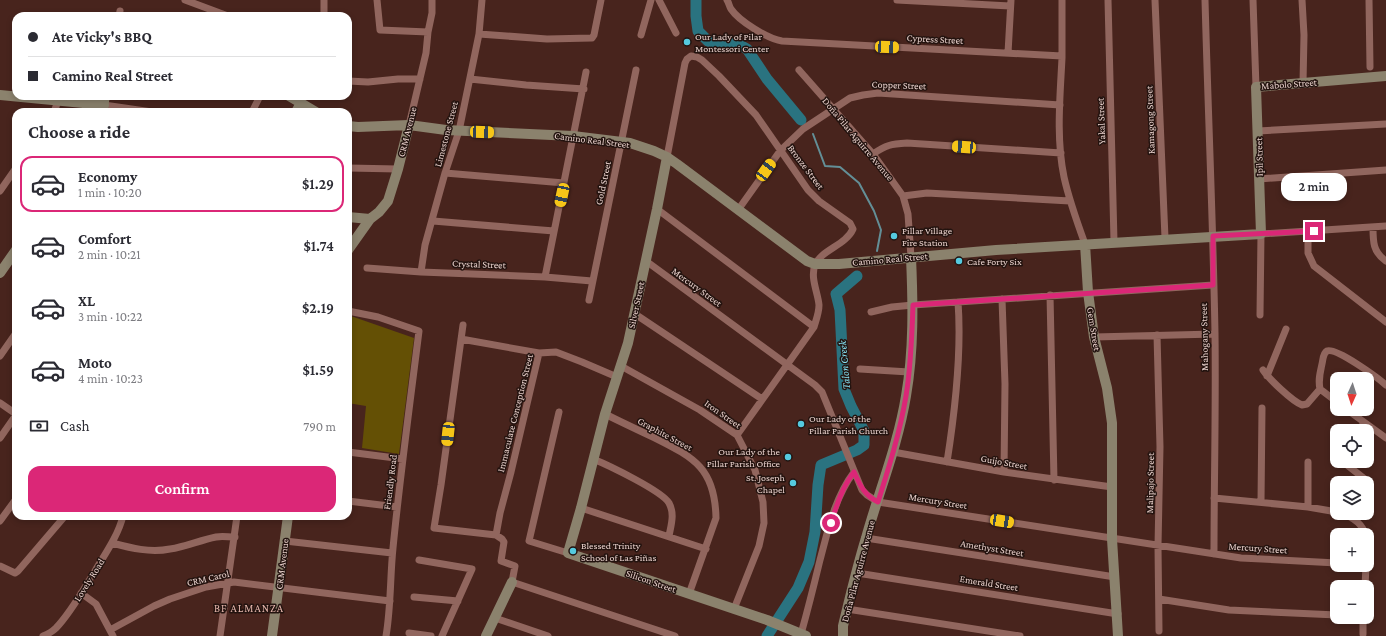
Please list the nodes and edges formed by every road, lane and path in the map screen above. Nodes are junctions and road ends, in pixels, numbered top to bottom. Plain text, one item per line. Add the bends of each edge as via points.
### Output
1 (186, 0) edge
2 (324, 0) edge
3 (377, 0) edge
4 (432, 0) edge
5 (482, 0) edge
6 (601, 0) edge
7 (651, 0) edge
8 (659, 0) edge
9 (728, 0) edge
10 (897, 0) edge
11 (1062, 0) edge
12 (1108, 0) edge
13 (1155, 0) edge
14 (1205, 0) edge
15 (1253, 0) edge
16 (1302, 0) edge
17 (1369, 0) edge
18 (1010, 3) edge
19 (218, 12) edge
20 (324, 12) edge
21 (428, 32) junction
22 (676, 33) dead end
23 (479, 34) junction
24 (641, 35) dead end
25 (1008, 53) junction
26 (691, 56) joint
27 (1062, 56) junction
28 (1370, 67) dead end
29 (636, 70) dead end
30 (799, 70) dead end
31 (586, 72) dead end
32 (1386, 76) edge
33 (420, 79) junction
34 (470, 79) junction
35 (352, 81) edge
36 (1303, 83) junction
37 (1256, 87) junction
38 (584, 89) junction
39 (0, 95) edge
40 (12, 96) edge
41 (48, 100) edge
42 (304, 100) edge
43 (58, 101) junction
44 (104, 104) edge
45 (1060, 105) junction
46 (55, 108) edge
47 (128, 108) edge
48 (312, 108) edge
49 (834, 109) junction
50 (1386, 124) edge
51 (409, 125) junction
52 (352, 126) edge
53 (459, 131) junction
54 (1258, 131) junction
55 (573, 136) junction
56 (622, 142) junction
57 (780, 151) junction
58 (1061, 153) junction
59 (873, 154) junction
60 (666, 157) junction
61 (352, 168) edge
62 (398, 169) junction
63 (1386, 170) edge
64 (445, 173) junction
65 (12, 174) edge
66 (1259, 179) junction
67 (564, 183) junction
68 (0, 191) edge
69 (903, 196) junction
70 (1070, 201) junction
71 (657, 209) junction
72 (738, 210) junction
73 (352, 217) edge
74 (370, 219) junction
75 (433, 221) junction
76 (1386, 226) edge
77 (1373, 227) junction
78 (554, 231) junction
79 (1308, 231) junction
80 (1262, 234) junction
81 (1213, 236) junction
82 (1165, 238) junction
83 (1114, 242) junction
84 (352, 244) edge
85 (1085, 244) junction
86 (12, 256) edge
87 (911, 257) junction
88 (646, 261) junction
89 (1386, 261) edge
90 (815, 264) junction
91 (366, 268) dead end
92 (421, 272) junction
93 (0, 274) edge
94 (545, 277) junction
95 (592, 281) junction
96 (1213, 285) junction
97 (1088, 292) junction
98 (1050, 295) junction
99 (1002, 299) junction
100 (589, 300) dead end
101 (958, 302) junction
102 (913, 305) junction
103 (352, 312) edge
104 (871, 312) dead end
105 (635, 314) junction
106 (1260, 315) dead end
107 (1386, 322) edge
108 (463, 325) dead end
109 (814, 327) junction
110 (1286, 329) dead end
111 (1215, 334) junction
112 (1157, 336) junction
113 (1094, 337) junction
114 (12, 339) edge
115 (461, 339) junction
116 (539, 353) junction
117 (0, 356) edge
118 (788, 365) junction
119 (621, 366) junction
120 (860, 369) dead end
121 (909, 372) junction
122 (617, 377) junction
123 (1386, 385) edge
124 (1320, 389) junction
125 (1330, 397) edge
126 (762, 399) junction
127 (0, 403) edge
128 (1262, 408) dead end
129 (12, 412) edge
130 (559, 412) dead end
131 (605, 414) junction
132 (1355, 416) edge
133 (12, 421) edge
134 (1364, 423) joint
135 (737, 435) junction
136 (0, 438) edge
137 (1386, 438) edge
138 (893, 452) junction
139 (352, 453) edge
140 (403, 459) junction
141 (593, 459) junction
142 (947, 462) junction
143 (1308, 462) dead end
144 (1351, 468) edge
145 (854, 472) junction
146 (1004, 472) junction
147 (1361, 476) edge
148 (1054, 480) junction
149 (1112, 487) junction
150 (1214, 498) junction
151 (352, 502) edge
152 (878, 502) junction
153 (1261, 502) junction
154 (12, 504) edge
155 (1308, 507) junction
156 (397, 508) junction
157 (581, 508) junction
158 (1330, 511) edge
159 (62, 520) edge
160 (122, 520) edge
161 (237, 520) edge
162 (288, 520) edge
163 (1355, 520) edge
164 (0, 521) edge
165 (1362, 528) edge
166 (496, 535) junction
167 (669, 536) junction
168 (234, 537) junction
169 (866, 538) junction
170 (1112, 538) junction
171 (285, 541) junction
172 (112, 543) junction
173 (1158, 546) junction
174 (706, 549) junction
175 (392, 553) junction
176 (568, 553) junction
177 (1214, 554) junction
178 (419, 560) dead end
179 (1330, 563) edge
180 (0, 566) edge
181 (857, 573) junction
182 (1115, 577) junction
183 (512, 582) junction
184 (229, 583) junction
185 (278, 588) junction
186 (81, 593) junction
187 (689, 594) junction
188 (414, 597) dead end
189 (1159, 599) junction
190 (390, 601) junction
191 (458, 601) junction
192 (734, 609) junction
193 (847, 609) junction
194 (1118, 614) junction
195 (1330, 615) edge
196 (495, 618) junction
197 (1363, 624) edge
198 (1159, 631) dead end
199 (112, 633) edge
200 (409, 633) dead end
201 (1363, 634) dead end
202 (48, 635) edge
203 (804, 635) edge
204 (220, 636) edge
205 (275, 636) edge
206 (386, 636) edge
207 (431, 636) edge
208 (442, 636) edge
209 (486, 636) edge
210 (548, 636) edge
211 (675, 636) edge
212 (843, 636) edge
213 (1020, 636) edge
214 (1118, 636) edge

1 - 19 street
2 - 20 street
3 - 21 street via 380,30
4 - 21 street, CRM Avenue
5 - 23 street, Limestone Street
6 - 23 street via 592,38 547,39
7 - 24 street
8 - 22 street
9 - 25 street, Cypress Street via 736,15 774,40
10 - 18 street
11 - 27 street, Gem Street
12 - 83 street, Yakal Street
13 - 82 street, Kamagong Street
14 - 81 street, Mahogany Street
15 - 37 street, Ipil Street
16 - 36 street
17 - 28 street
18 - 25 street
21 - 33 street, CRM Avenue
23 - 34 street, Limestone Street
25 - 27 street, Cypress Street
26 - 57 street, Bronze Street via 702,60 743,101 756,115
26 - 60 street, Silver Street via 685,63
27 - 45 street, Gem Street
29 - 56 street, Gold Street
30 - 49 street, Doña Pilar Aguirre Avenue
31 - 38 street
32 - 36 street, Mabolo Street
33 - 35 street
33 - 51 street, CRM Avenue
34 - 38 street
34 - 53 street, Limestone Street
36 - 37 street, Mabolo Street
37 - 54 street, Ipil Street
38 - 55 street
39 - 40 street
41 - 43 street
42 - 48 street
43 - 44 street
43 - 46 street
44 - 47 street
45 - 49 street, Copper Street via 878,93 850,98
45 - 58 street, Gem Street
49 - 57 street, Copper Street via 803,130
49 - 59 street, Doña Pilar Aguirre Avenue
50 - 54 street
51 - 52 street, Camino Real Street
51 - 53 street, Camino Real Street
51 - 62 street, CRM Avenue
53 - 55 street, Camino Real Street
53 - 64 street, Limestone Street
54 - 66 street, Ipil Street
55 - 56 street, Camino Real Street
55 - 67 street
56 - 60 street, Camino Real Street
56 - 95 street, Gold Street
57 - 72 street, Copper Street
57 - 90 street, Bronze Street via 808,190 850,223 853,229 850,235
58 - 59 street via 907,143 884,146
58 - 70 street, Gem Street
59 - 69 street, Doña Pilar Aguirre Avenue
60 - 71 street, Silver Street
60 - 72 street, Camino Real Street
61 - 62 street
62 - 74 street, CRM Avenue via 388,201
63 - 66 street
64 - 67 street
64 - 75 street, Limestone Street
65 - 68 street
66 - 80 street, Ipil Street
67 - 78 street
69 - 70 street via 926,193
69 - 87 street, Doña Pilar Aguirre Avenue via 908,214
70 - 85 street, Gem Street
71 - 88 street, Silver Street
71 - 109 street
72 - 90 street, Camino Real Street via 799,256
73 - 74 street
74 - 84 street, CRM Avenue
75 - 78 street
75 - 92 street, Limestone Street via 425,245
76 - 77 street, Camino Real Street
77 - 79 street, Camino Real Street
77 - 89 street via 1376,251
78 - 94 street
79 - 80 street, Camino Real Street
79 - 107 street via 1308,254 1314,266
80 - 81 street, Camino Real Street
80 - 106 street, Ipil Street
81 - 82 street, Camino Real Street
81 - 96 street, Mahogany Street
82 - 83 street, Camino Real Street
83 - 85 street, Camino Real Street
85 - 87 street, Camino Real Street
85 - 97 street, Gem Street
86 - 93 street
87 - 90 street, Camino Real Street
87 - 102 street, Doña Pilar Aguirre Avenue
88 - 105 street, Silver Street
88 - 118 street, Mercury Street
90 - 109 street via 814,278 819,307
91 - 92 street, Crystal Street
92 - 94 street, Crystal Street
94 - 95 street, Crystal Street
95 - 100 street, Gold Street
96 - 97 street
96 - 111 street, Mahogany Street
97 - 98 street
97 - 113 street, Gem Street
98 - 99 street
98 - 148 street
99 - 101 street
99 - 146 street via 1005,384
101 - 102 street
101 - 142 street via 958,362
102 - 104 street
102 - 121 street, Doña Pilar Aguirre Avenue
103 - 140 street, Friendly Road via 378,317 419,331
105 - 119 street, Silver Street
105 - 126 street
108 - 115 street
109 - 118 street
110 - 124 street via 1265,373 1302,405 1307,404
111 - 112 street
111 - 150 street, Mahogany Street
112 - 113 street
112 - 173 street, Malipajo Street via 1160,447
113 - 149 street, Gem Street via 1107,388 1112,423
114 - 117 street
115 - 116 street
115 - 166 street via 434,528
116 - 122 street, Immaculate Conception Street via 562,354
116 - 166 street, Immaculate Conception Street
118 - 126 street
118 - 145 street, Mercury Street via 822,392
119 - 122 street, Silver Street
119 - 135 street, Iron Street via 700,410
120 - 121 street
121 - 138 street, Doña Pilar Aguirre Avenue via 903,414
122 - 131 street, Silver Street
123 - 124 street via 1330,350 1324,354 1318,383
124 - 125 street
126 - 135 street
127 - 129 street
128 - 153 street
130 - 176 street, Silicon Street via 529,541
131 - 141 street, Silver Street
131 - 174 street, Graphite Street via 682,452 705,474 716,505 716,518
132 - 134 street
133 - 136 street
134 - 137 street
135 - 192 street, Iron Street via 755,470 763,502 764,523 759,546
138 - 142 street, Guijo Street
138 - 152 street, Doña Pilar Aguirre Avenue
139 - 140 street
140 - 156 street, Friendly Road
141 - 157 street, Silver Street
141 - 167 street via 653,490 669,503 673,519
142 - 146 street, Guijo Street
143 - 155 street
144 - 147 street
145 - 152 street, Mercury Street via 862,490
145 - 203 street via 839,495 826,536
146 - 148 street, Guijo Street
148 - 149 street, Guijo Street
149 - 170 street, Gem Street
150 - 153 street
150 - 177 street, Mahogany Street
151 - 156 street
152 - 169 street, Doña Pilar Aguirre Avenue
152 - 170 street, Mercury Street
153 - 155 street
154 - 164 street
155 - 158 street
156 - 175 street, Friendly Road
157 - 167 street
157 - 176 street, Silver Street
159 - 180 street via 18,571 11,572
160 - 172 street, Lovely Road
161 - 168 street
162 - 171 street, CRM Avenue
163 - 165 street
166 - 183 street via 504,542 501,561 515,567
167 - 174 street
168 - 172 street via 217,537 189,546 156,551
168 - 184 street
169 - 181 street, Doña Pilar Aguirre Avenue
169 - 182 street, Amethyst Street
170 - 173 street, Mercury Street
170 - 182 street, Gem Street
171 - 175 street
171 - 185 street, CRM Avenue
172 - 186 street, Lovely Road
173 - 177 street, Mercury Street
173 - 189 street, Malipajo Street
174 - 187 street, Graphite Street
175 - 190 street, Friendly Road
176 - 187 street, Silicon Street
177 - 179 street, Mercury Street
178 - 191 street via 472,569
181 - 193 street, Doña Pilar Aguirre Avenue
181 - 194 street, Emerald Street
182 - 194 street, Gem Street
183 - 196 street
183 - 211 street
184 - 185 street, CRM Carol
184 - 199 street, CRM Carol via 206,587 170,599 154,606
184 - 204 street
185 - 190 street, CRM Carol
185 - 205 street, CRM Avenue
186 - 199 street via 96,604
186 - 202 street, Lovely Road via 64,619
187 - 192 street, Silicon Street
188 - 191 street
189 - 195 street via 1228,610
189 - 198 street, Malipajo Street
190 - 206 street, Friendly Road
191 - 208 street
192 - 203 street, Silicon Street
193 - 212 street, Doña Pilar Aguirre Avenue
193 - 213 street
194 - 214 street, Gem Street
196 - 209 street
196 - 210 street
197 - 201 street
200 - 207 street

